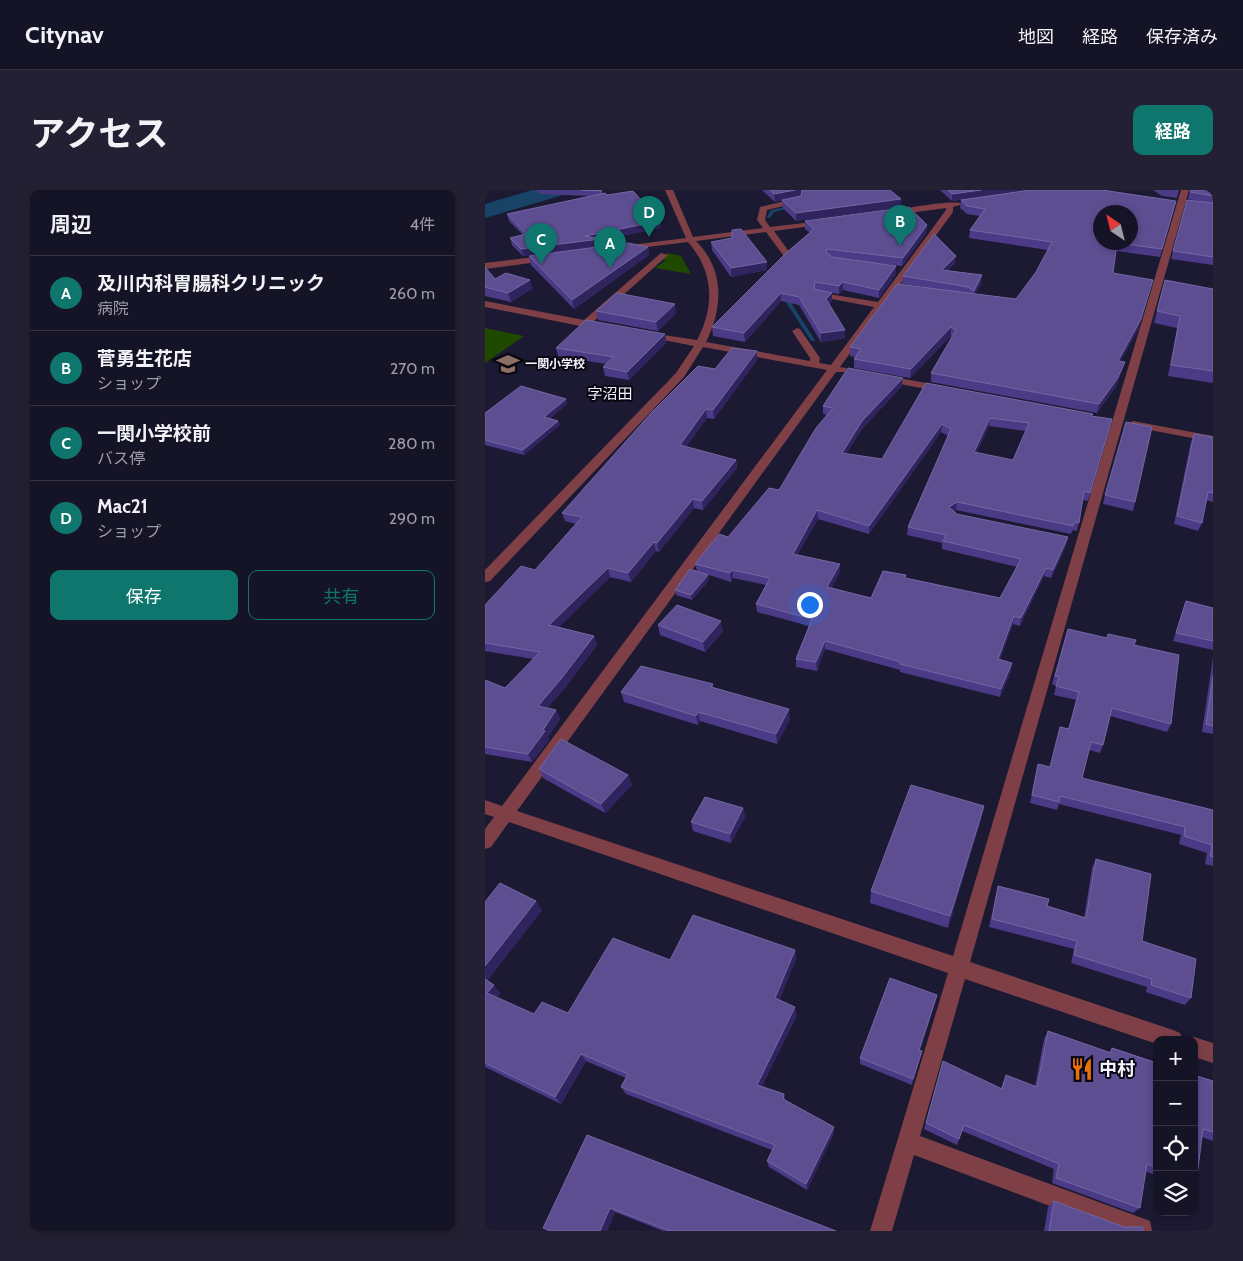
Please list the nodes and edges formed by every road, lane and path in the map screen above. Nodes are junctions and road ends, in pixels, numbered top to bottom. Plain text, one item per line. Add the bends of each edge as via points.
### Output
1 (669, 190) edge
2 (799, 200) edge
3 (1182, 200) edge
4 (969, 203) edge
5 (949, 205) junction
6 (883, 214) edge
7 (835, 220) edge
8 (768, 230) junction
9 (691, 239) junction
10 (610, 250) edge
11 (786, 253) edge
12 (664, 255) dead end
13 (562, 256) edge
14 (485, 266) edge
15 (819, 294) edge
16 (485, 304) edge
17 (880, 305) junction
18 (585, 324) junction
19 (614, 329) edge
20 (797, 331) dead end
21 (633, 332) edge
22 (702, 344) junction
23 (814, 365) junction
24 (833, 369) junction
25 (853, 372) edge
26 (871, 376) edge
27 (957, 392) edge
28 (1115, 421) junction
29 (1213, 439) edge
30 (485, 578) edge
31 (485, 807) edge
32 (505, 814) junction
33 (485, 842) edge
34 (960, 967) junction
35 (1161, 1036) edge
36 (1198, 1048) edge
37 (1213, 1053) edge
38 (907, 1142) junction
39 (1142, 1230) edge
40 (881, 1231) edge

1 - 9 street
2 - 8 street via 763,209 761,220
3 - 28 street
4 - 5 street
5 - 6 street
5 - 17 street via 950,210 900,270 898,288
7 - 8 street
8 - 9 street
8 - 11 street
9 - 10 street
9 - 22 street via 710,270 716,292 715,309
12 - 18 street
13 - 14 street
15 - 17 street
16 - 18 street
17 - 24 street
18 - 19 street
20 - 23 street via 815,358
21 - 22 street
22 - 23 street
22 - 30 street via 680,375
23 - 24 street
24 - 25 street
24 - 32 street
26 - 27 street
28 - 29 street
28 - 34 street
31 - 32 street
32 - 33 street
32 - 34 street
34 - 35 street
34 - 38 street
36 - 37 street
38 - 39 street
38 - 40 street

